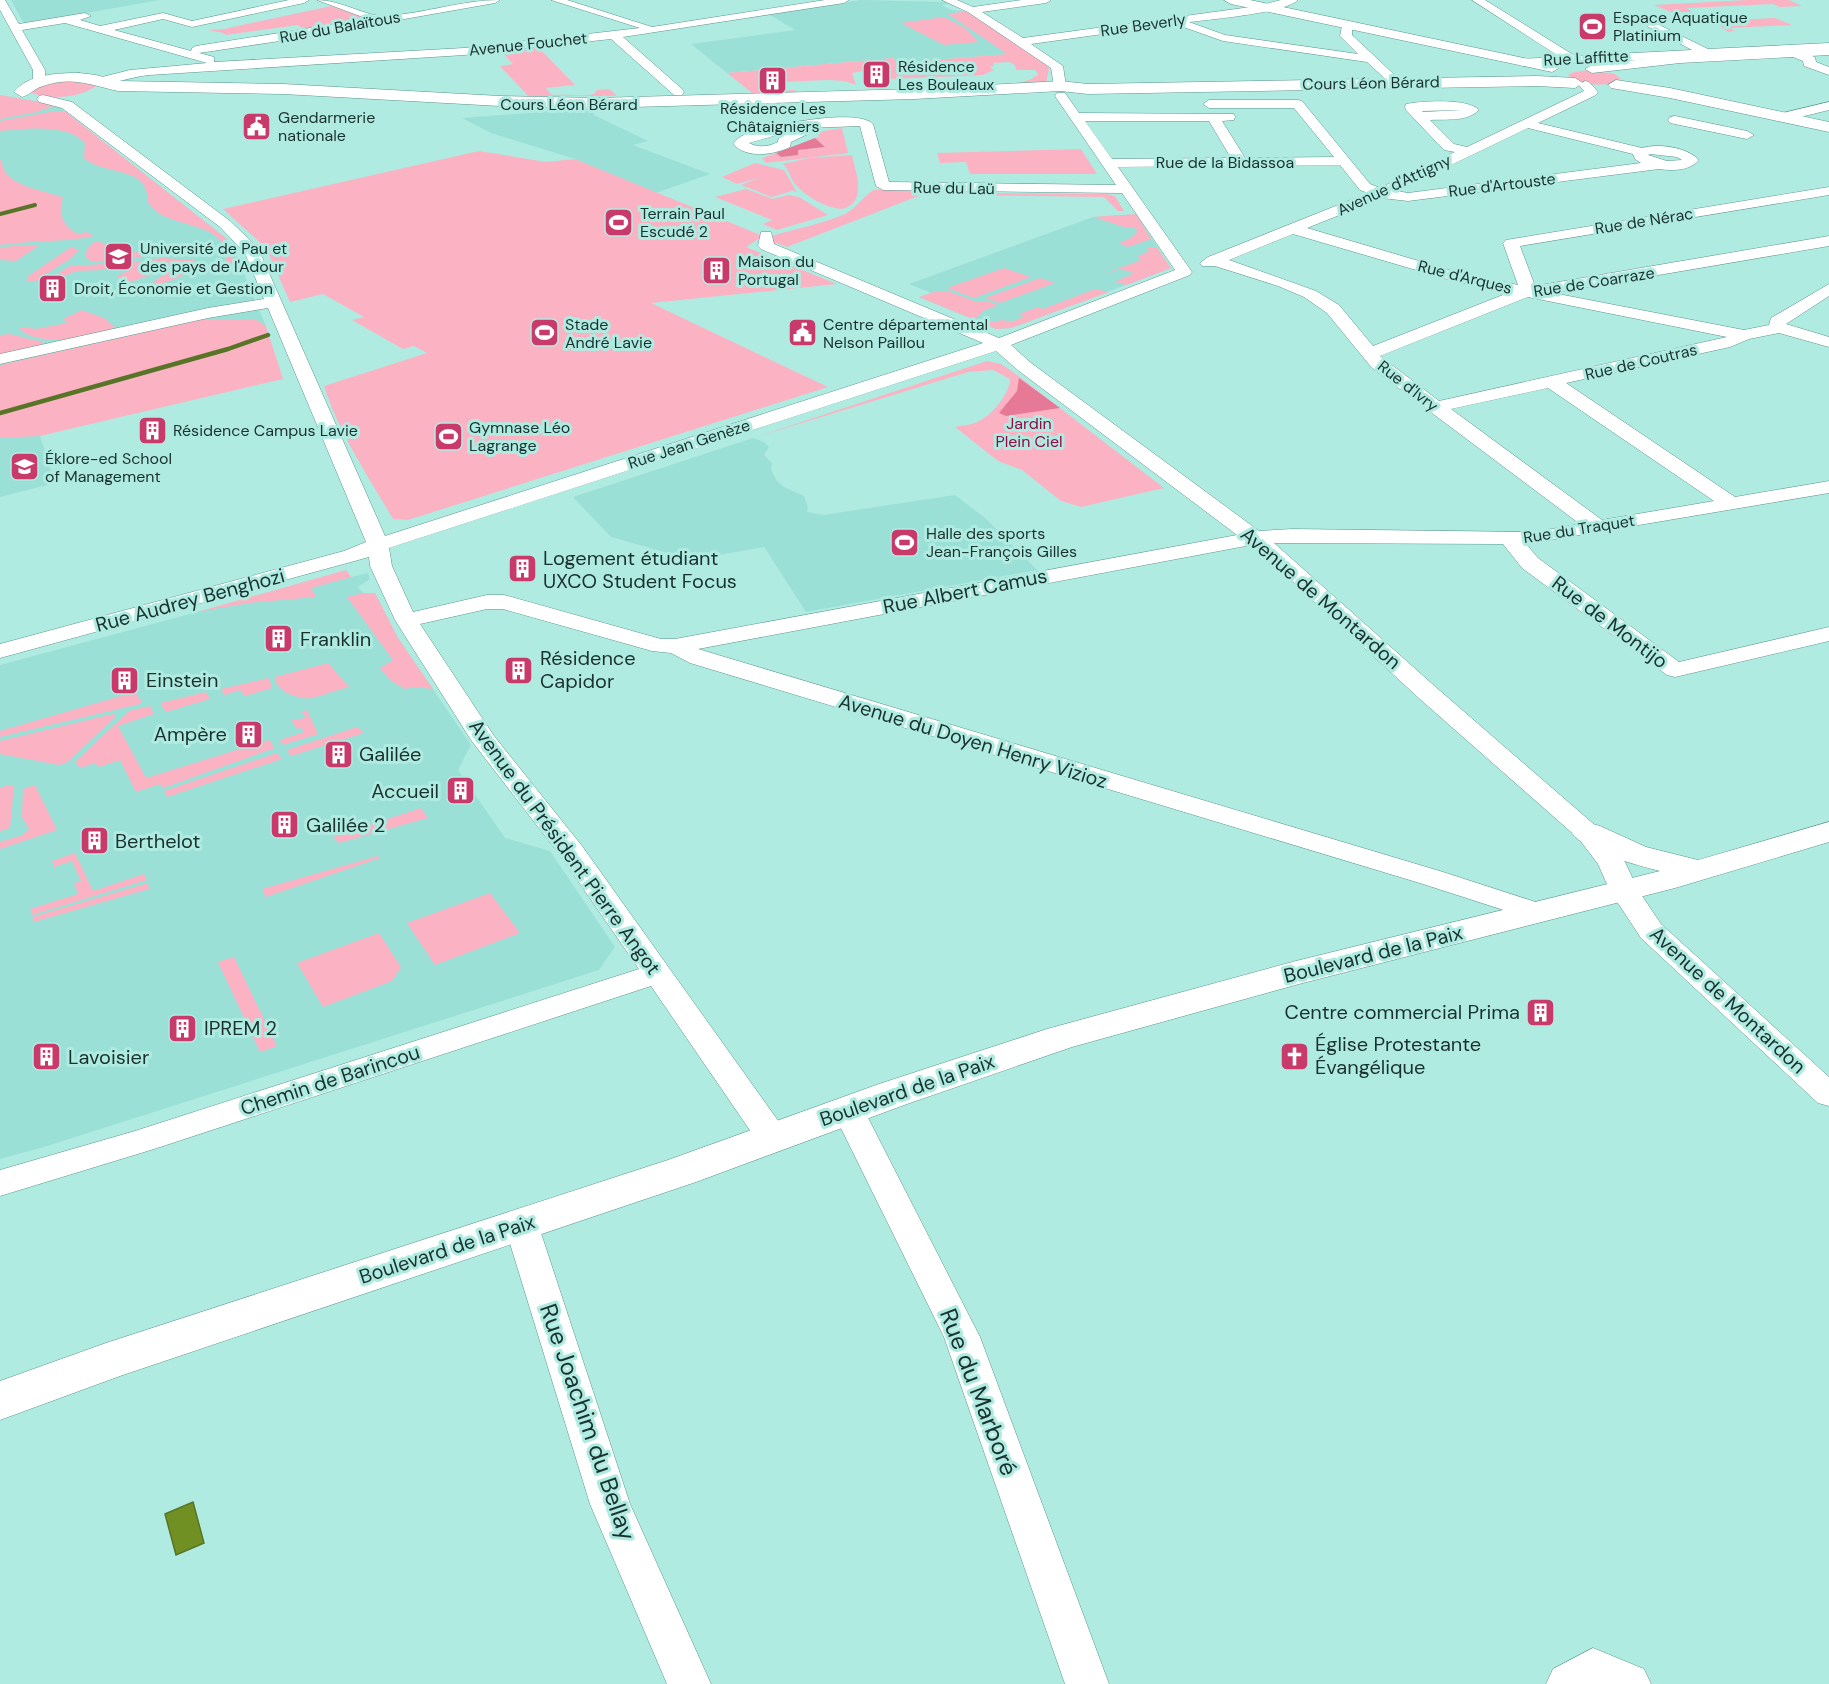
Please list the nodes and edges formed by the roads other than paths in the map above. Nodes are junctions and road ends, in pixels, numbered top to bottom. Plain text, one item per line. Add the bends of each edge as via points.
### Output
1 (0, 0) edge
2 (304, 0) edge
3 (322, 0) edge
4 (434, 0) edge
5 (495, 0) edge
6 (556, 0) edge
7 (844, 0) edge
8 (947, 0) edge
9 (1046, 0) edge
10 (1231, 0) edge
11 (1293, 0) edge
12 (1477, 0) edge
13 (452, 7) junction
14 (1264, 7) junction
15 (972, 10) junction
16 (101, 13) dead end
17 (478, 17) dead end
18 (67, 20) junction
19 (381, 20) junction
20 (1175, 20) junction
21 (1651, 24) dead end
22 (1351, 26) junction
23 (15, 28) junction
24 (100, 30) junction
25 (658, 30) junction
26 (615, 36) junction
27 (1020, 42) junction
28 (1829, 46) edge
29 (1829, 51) edge
30 (186, 52) junction
31 (1794, 54) junction
32 (1706, 55) junction
33 (1371, 59) junction
34 (1524, 62) junction
35 (214, 65) junction
36 (1829, 71) edge
37 (1581, 73) junction
38 (1561, 74) junction
39 (86, 78) junction
40 (1623, 80) junction
41 (1537, 81) junction
42 (33, 82) junction
43 (1397, 83) junction
44 (100, 86) junction
45 (5, 88) dead end
46 (1061, 91) junction
47 (678, 92) dead end
48 (846, 99) junction
49 (72, 101) joint
50 (1829, 106) edge
51 (1748, 110) junction
52 (1211, 111) junction
53 (1308, 116) junction
54 (1420, 116) dead end
55 (1075, 117) junction
56 (1784, 117) junction
57 (851, 120) junction
58 (1675, 120) dead end
59 (1524, 123) junction
60 (1705, 127) junction
61 (1829, 127) edge
62 (789, 128) dead end
63 (1747, 135) dead end
64 (1467, 151) junction
65 (1643, 155) junction
66 (1343, 161) junction
67 (1241, 162) junction
68 (1107, 163) junction
69 (1662, 164) junction
70 (1622, 170) junction
71 (1127, 189) junction
72 (1829, 190) edge
73 (1381, 193) junction
74 (1293, 229) junction
75 (766, 235) dead end
76 (1829, 241) edge
77 (1214, 260) junction
78 (1184, 272) junction
79 (1829, 289) edge
80 (1529, 292) junction
81 (277, 308) junction
82 (1779, 328) junction
83 (1744, 335) junction
84 (1829, 342) edge
85 (999, 344) junction
86 (1369, 354) junction
87 (0, 359) edge
88 (946, 361) junction
89 (1023, 365) junction
90 (1552, 382) junction
91 (1435, 407) junction
92 (1829, 487) edge
93 (1732, 504) junction
94 (1598, 527) junction
95 (1255, 538) junction
96 (1510, 539) junction
97 (378, 545) junction
98 (406, 620) junction
99 (1829, 634) edge
100 (675, 646) junction
101 (0, 651) edge
102 (1829, 832) edge
103 (1588, 833) junction
104 (1699, 871) junction
105 (1624, 891) junction
106 (1538, 912) junction
107 (658, 974) junction
108 (1829, 1095) edge
109 (849, 1110) junction
110 (772, 1137) junction
111 (0, 1183) edge
112 (521, 1224) junction
113 (0, 1401) edge
114 (689, 1684) edge
115 (1087, 1684) edge
116 (1568, 1684) edge
117 (1629, 1684) edge

1 - 23 street
2 - 24 street via 192,24 163,16
3 - 19 street
4 - 13 street
5 - 13 street, Rue du Balaïtous
6 - 25 street
7 - 25 street, Avenue Fouchet
8 - 15 street
9 - 15 street
10 - 14 main road
11 - 14 street, Rue Beverly
12 - 37 street
13 - 17 street
13 - 19 street, Rue du Balaïtous
14 - 20 street, Rue Beverly
14 - 22 main road
15 - 27 street
16 - 18 street
18 - 23 street
18 - 24 street
19 - 30 street, Rue du Balaïtous
20 - 27 street, Rue Beverly
20 - 33 street via 1222,38
21 - 32 street
22 - 33 street via 1346,28 1346,36
22 - 34 main road
23 - 42 street
24 - 30 street
25 - 26 street, Avenue Fouchet
26 - 35 street, Avenue Fouchet via 410,55
26 - 47 street
27 - 46 street via 1057,66
28 - 32 street, Rue Laffitte
29 - 31 main road
30 - 35 street via 218,62
31 - 32 main road
31 - 36 street
32 - 37 street, Rue Laffitte
32 - 37 main road via 1639,61
32 - 40 main road via 1632,67 1626,70
33 - 43 street
34 - 37 main road
34 - 38 main road
35 - 39 street, Avenue Fouchet
35 - 44 street, Avenue Fouchet via 123,75
37 - 38 main road
37 - 40 main road
37 - 41 main road, Cours Léon Bérard
37 - 59 street, Avenue d'Attigny via 1592,92
38 - 41 main road, Cours Léon Bérard
39 - 42 main road
39 - 44 main road
40 - 51 main road
41 - 43 main road, Cours Léon Bérard
42 - 45 main road
42 - 49 main road via 25,95
43 - 46 main road, Cours Léon Bérard
44 - 46 main road, Cours Léon Bérard via 283,89 598,103
44 - 48 main road, Cours Léon Bérard via 481,104
46 - 48 main road, Cours Léon Bérard
46 - 55 street
48 - 57 street
49 - 81 street, Avenue du Président Pierre Angot via 234,231 252,250
50 - 56 street
51 - 56 main road
51 - 60 street
52 - 53 street
52 - 53 street via 1298,104
52 - 55 street
52 - 67 street
53 - 66 street
54 - 64 street via 1449,147
55 - 68 street
56 - 61 main road
57 - 62 street
57 - 71 street, Rue du Laü via 866,124 883,186
58 - 60 street
59 - 64 street, Avenue d'Attigny
59 - 65 street, Rue d'Artouste
60 - 63 street
64 - 73 street, Avenue d'Attigny
65 - 69 street, Rue d'Artouste
65 - 69 street, Rue d'Artouste via 1672,151 1692,160 1679,165
65 - 70 street, Rue d'Artouste
66 - 67 street, Rue de la Bidassoa
66 - 73 street via 1365,188
67 - 68 street, Rue de la Bidassoa
68 - 71 street
69 - 70 street, Rue d'Artouste
70 - 73 street, Rue d'Artouste via 1408,197
71 - 78 street
72 - 80 street, Rue de Nérac via 1511,243
73 - 74 street, Avenue d'Attigny
74 - 77 street, Avenue d'Attigny
74 - 80 street, Rue d'Arques via 1453,276
75 - 85 street, Avenue de Montardon via 766,246
76 - 80 street, Rue de Coarraze
77 - 78 street, Avenue d'Attigny
77 - 86 street, Rue d'Ivry via 1310,294 1333,309
78 - 85 street
79 - 82 street via 1777,322
80 - 83 street, Rue d'Arques
80 - 86 street, Rue de Coarraze
81 - 87 street via 208,313
81 - 97 street, Avenue du Président Pierre Angot
82 - 83 street, Rue de Coutras
82 - 84 street
83 - 90 street, Rue de Coutras via 1730,342
85 - 88 street, Rue Jean Genèze
85 - 89 street, Avenue de Montardon
86 - 91 street, Rue d'Ivry
88 - 89 street via 985,358
88 - 97 street, Rue Jean Genèze
89 - 95 street, Avenue de Montardon
90 - 91 street, Rue de Coutras
90 - 93 street
91 - 94 street, Rue d'Ivry
92 - 93 street, Rue du Traquet
93 - 94 street, Rue du Traquet
94 - 96 street, Rue du Traquet
95 - 96 street, Rue du Traquet via 1292,535
95 - 100 street, Rue Albert Camus
95 - 103 street, Avenue de Montardon
96 - 99 street, Rue de Montijo via 1530,563 1675,670
97 - 98 street, Avenue du Président Pierre Angot via 381,566
97 - 101 street, Rue Audrey Benghozi via 352,556
98 - 100 street, Avenue du Doyen Henry Vizioz via 487,602 504,602 660,646
98 - 107 street, Avenue du Président Pierre Angot via 484,740 572,852
100 - 106 street, Avenue du Doyen Henry Vizioz via 698,658
102 - 104 main road, Boulevard de la Paix
103 - 104 main road via 1634,854
103 - 105 street, Avenue de Montardon via 1611,862
104 - 105 main road, Boulevard de la Paix
105 - 106 main road, Boulevard de la Paix
105 - 108 street, Avenue de Montardon via 1651,931
106 - 109 main road, Boulevard de la Paix via 1060,1038
107 - 110 street, Avenue du Président Pierre Angot
107 - 111 street, Chemin de Barincou
109 - 110 main road, Boulevard de la Paix
109 - 115 street, Rue du Marboré via 962,1337
110 - 112 main road, Boulevard de la Paix
112 - 113 main road, Boulevard de la Paix
112 - 114 street, Rue Joachim du Bellay via 610,1504
116 - 117 street via 1593,1669

